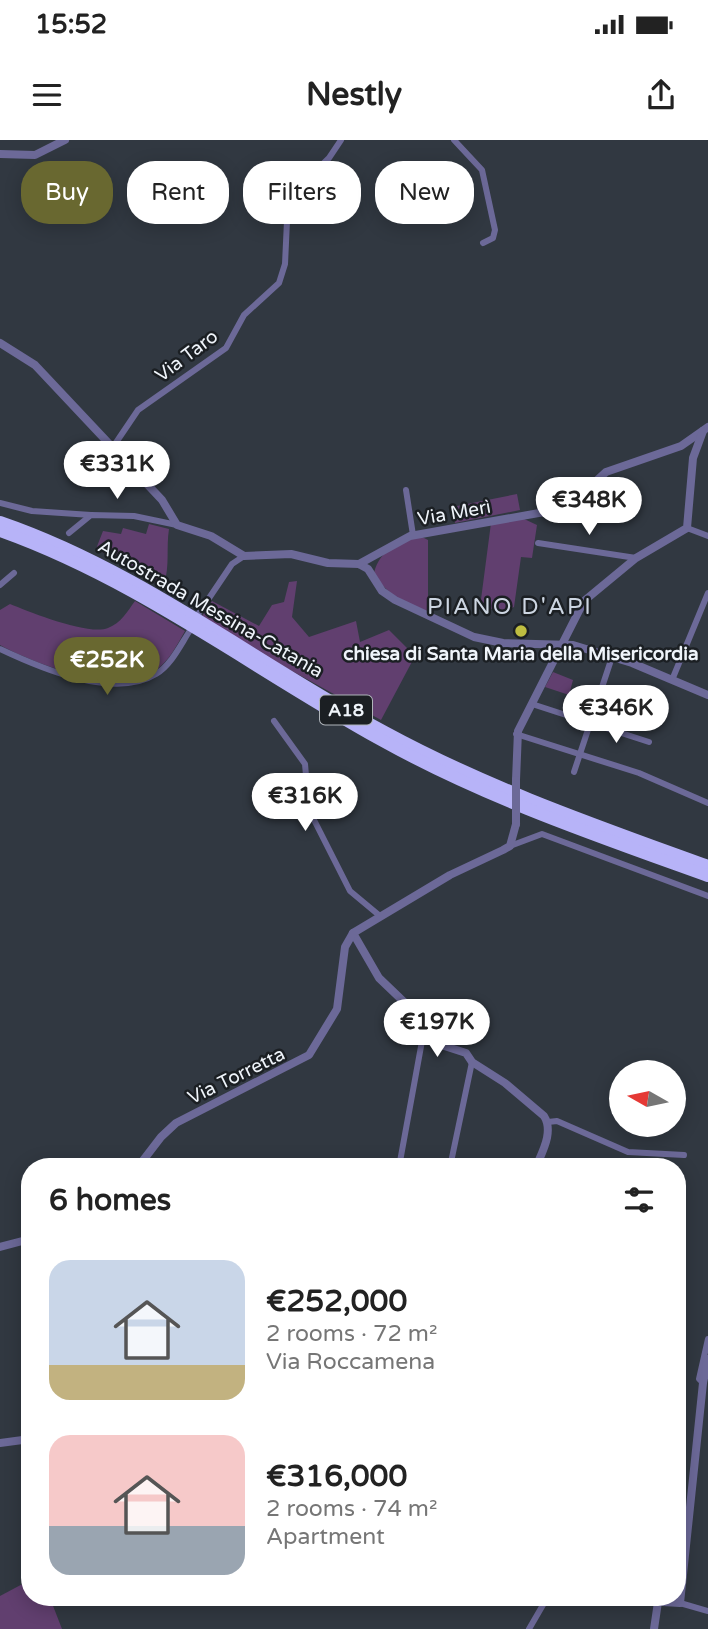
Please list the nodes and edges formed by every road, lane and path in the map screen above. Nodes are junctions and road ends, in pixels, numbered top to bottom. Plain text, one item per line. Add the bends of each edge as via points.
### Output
1 (65, 140) edge
2 (341, 140) edge
3 (454, 140) edge
4 (0, 154) edge
5 (483, 243) dead end
6 (0, 343) edge
7 (705, 429) edge
8 (681, 446) junction
9 (113, 447) junction
10 (693, 458) junction
11 (406, 490) dead end
12 (0, 503) edge
13 (91, 515) junction
14 (0, 522) edge
15 (177, 525) junction
16 (687, 528) junction
17 (0, 531) edge
18 (69, 533) dead end
19 (414, 535) junction
20 (708, 536) edge
21 (538, 543) dead end
22 (384, 550) junction
23 (233, 551) junction
24 (244, 556) junction
25 (636, 558) junction
26 (232, 564) junction
27 (366, 569) junction
28 (14, 573) dead end
29 (0, 585) edge
30 (708, 593) edge
31 (199, 613) dead end
32 (189, 632) dead end
33 (564, 644) junction
34 (0, 649) edge
35 (612, 657) junction
36 (672, 680) junction
37 (708, 695) edge
38 (532, 704) junction
39 (274, 721) dead end
40 (591, 723) junction
41 (516, 734) junction
42 (649, 742) dead end
43 (580, 754) junction
44 (575, 772) dead end
45 (708, 803) edge
46 (510, 846) junction
47 (708, 866) edge
48 (708, 876) edge
49 (708, 896) edge
50 (380, 916) junction
51 (353, 933) junction
52 (428, 1035) junction
53 (472, 1062) junction
54 (548, 1122) junction
55 (684, 1155) dead end
56 (146, 1158) edge
57 (401, 1158) edge
58 (452, 1158) edge
59 (539, 1158) edge
60 (21, 1241) edge
61 (0, 1247) edge
62 (708, 1339) edge
63 (708, 1359) edge
64 (703, 1383) junction
65 (21, 1440) edge
66 (0, 1443) edge
67 (686, 1546) edge
68 (686, 1605) edge
69 (542, 1606) edge
70 (657, 1606) edge
71 (708, 1611) edge
72 (529, 1629) edge
73 (654, 1629) edge

1 - 4 street via 35,155
2 - 9 street, Via Taro via 330,158 293,192 279,283 244,315 226,348 138,410
3 - 5 street via 484,175 495,230 493,238
6 - 9 street via 34,365
7 - 8 street, Via Merì
7 - 10 street
8 - 10 street via 688,448
8 - 19 street, Via Merì via 606,472 567,508
9 - 15 street via 162,500
10 - 16 street
11 - 19 street
12 - 13 street via 32,511
13 - 15 street via 134,516
13 - 18 street
14 - 47 highway, Autostrada Messina-Catania / A18 via 130,579 428,755 544,806
15 - 23 street via 211,536
16 - 20 street
16 - 25 street
17 - 48 highway, Autostrada Messina-Catania / A18 via 126,588 424,763 522,808
19 - 22 street, Via Merì
21 - 25 street
22 - 27 street
22 - 27 street, Via Merì
23 - 24 street
23 - 26 street
24 - 26 street
24 - 27 street via 291,554
25 - 33 street via 584,600
26 - 31 street
27 - 33 street via 395,600 474,637 503,643
28 - 29 street
30 - 36 street
32 - 34 street via 162,670 131,683 104,683 55,671
33 - 35 street
33 - 38 street
35 - 36 street
35 - 40 street
36 - 37 street
38 - 40 street
38 - 41 street
39 - 50 street via 305,764 309,810 350,891
40 - 42 street
40 - 43 street
41 - 43 street
41 - 46 street, bridge via 516,824
43 - 44 street
43 - 45 street
46 - 49 street via 541,835
46 - 50 street
50 - 51 street
51 - 52 street via 379,978 425,1023
51 - 56 street, Via Torretta via 345,947 337,1009 309,1055 176,1123
52 - 53 street via 432,1042 466,1053
52 - 57 street via 422,1041
53 - 54 street via 505,1083
53 - 58 street
54 - 55 street via 557,1121 628,1152
54 - 59 street
60 - 61 street
62 - 64 street via 699,1379
63 - 64 street
64 - 67 street
65 - 66 street
68 - 71 street
69 - 72 street
70 - 73 street

